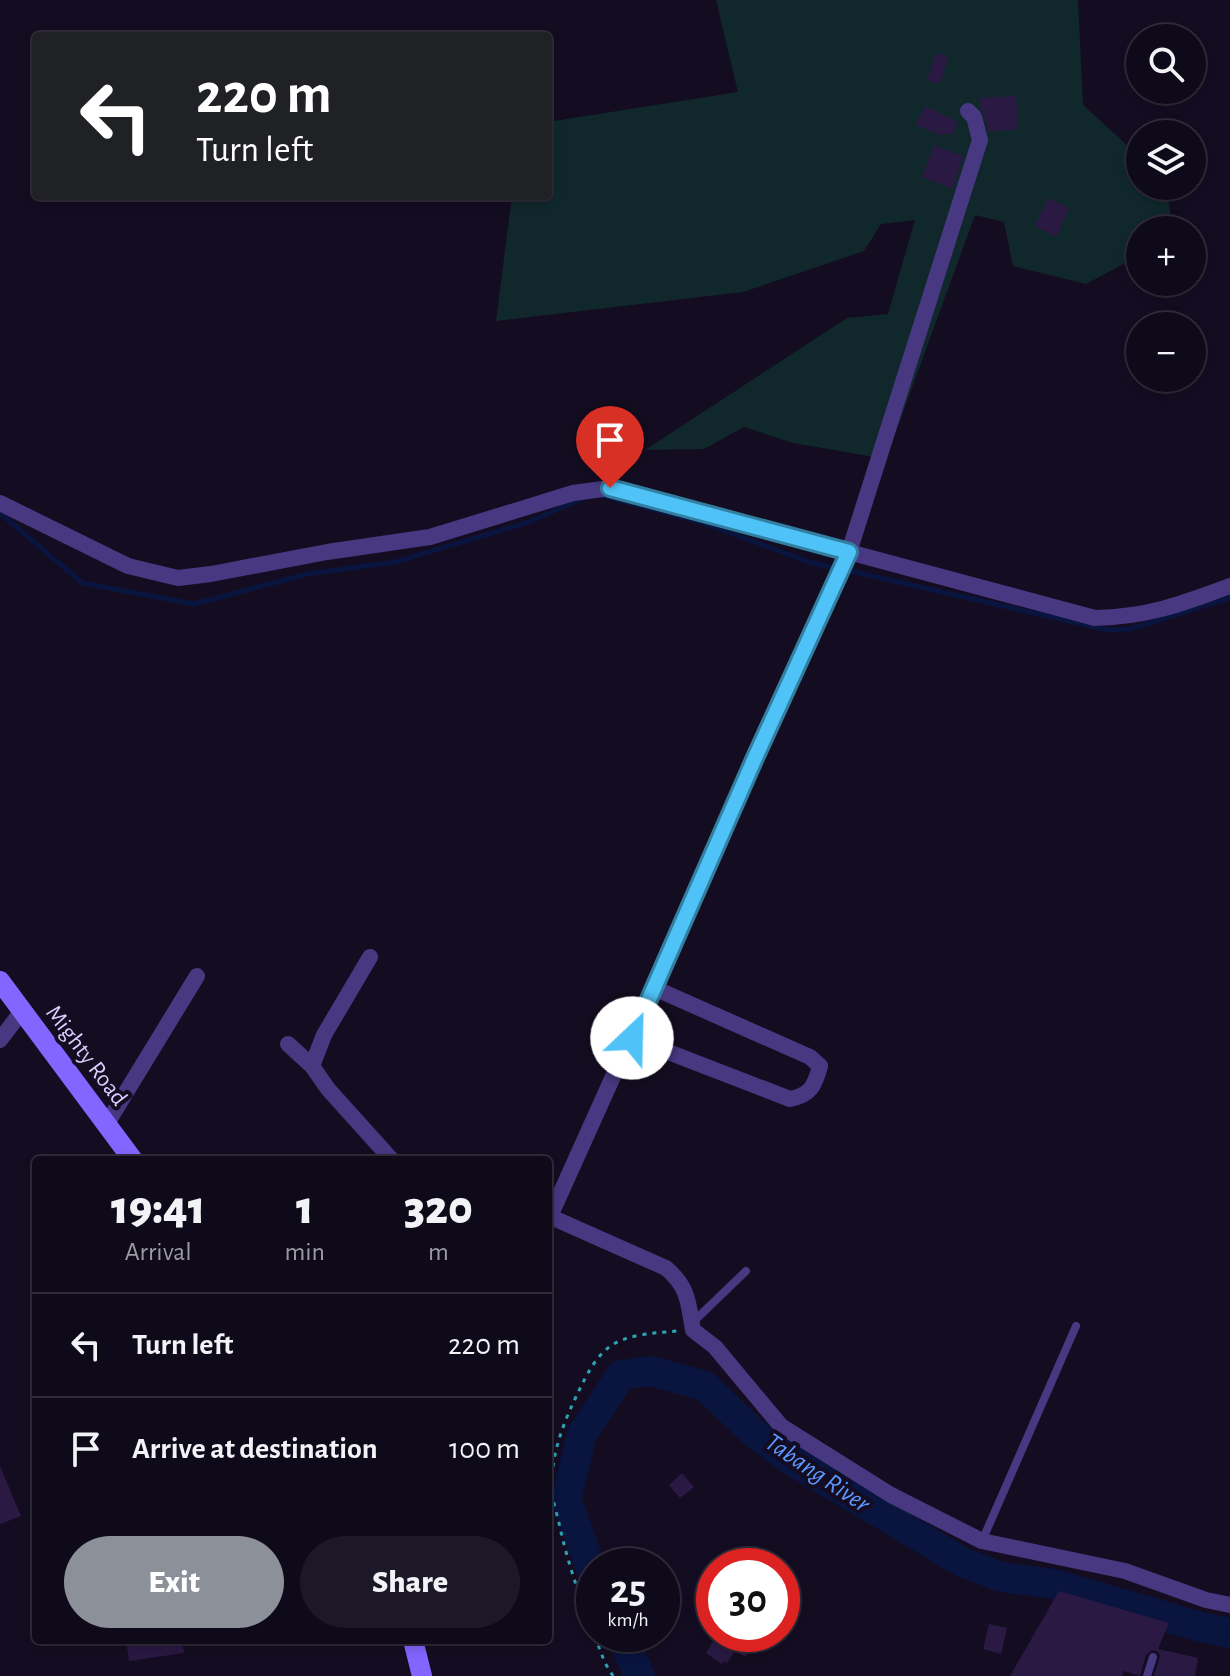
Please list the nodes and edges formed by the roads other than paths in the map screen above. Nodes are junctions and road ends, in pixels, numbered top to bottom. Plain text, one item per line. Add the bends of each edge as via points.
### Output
1 (968, 111) dead end
2 (0, 503) edge
3 (849, 552) junction
4 (1230, 586) edge
5 (370, 957) dead end
6 (197, 976) dead end
7 (0, 981) edge
8 (654, 988) junction
9 (22, 1011) junction
10 (632, 1038) junction
11 (0, 1040) edge
12 (288, 1044) dead end
13 (312, 1066) junction
14 (106, 1125) junction
15 (130, 1156) edge
16 (388, 1156) edge
17 (552, 1212) edge
18 (552, 1220) edge
19 (746, 1271) dead end
20 (692, 1326) junction
21 (1076, 1326) dead end
22 (982, 1541) junction
23 (1230, 1605) edge
24 (414, 1644) edge
25 (1153, 1657) dead end
26 (422, 1676) edge
27 (1147, 1676) edge

1 - 3 street via 980,140
2 - 3 street via 128,566 178,578 430,537 573,493 610,488
3 - 4 street via 1095,618 1166,610
3 - 8 street
5 - 13 street
6 - 14 street
7 - 9 street, Mighty Road
8 - 10 street
8 - 10 street via 810,1057 820,1066 815,1085 790,1099
9 - 11 street
9 - 14 street, Mighty Road
10 - 17 street
12 - 13 street
13 - 16 street
14 - 15 street, Mighty Road
18 - 20 street via 666,1268 680,1280
19 - 20 lane
20 - 22 street via 781,1426 891,1495
21 - 22 lane
22 - 23 street via 1125,1571
24 - 26 street
25 - 27 lane

